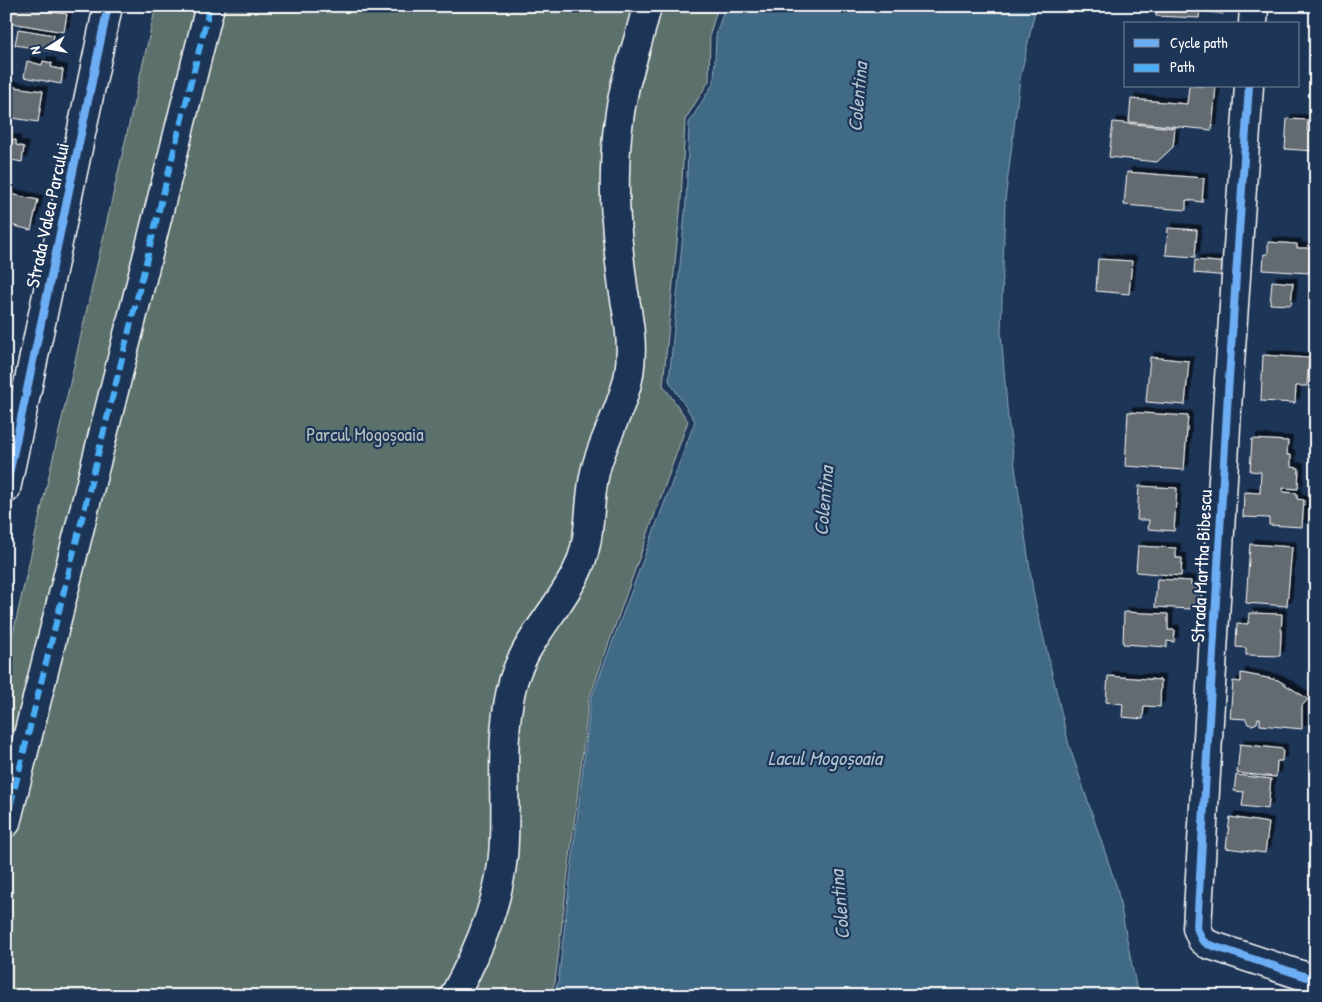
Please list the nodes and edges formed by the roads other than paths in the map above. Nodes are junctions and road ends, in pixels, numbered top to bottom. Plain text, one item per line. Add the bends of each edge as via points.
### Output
1 (108, 6) edge
2 (210, 6) edge
3 (647, 6) edge
4 (1254, 6) edge
5 (1253, 22) edge
6 (1249, 88) edge
7 (6, 489) edge
8 (6, 823) edge
9 (1308, 984) edge
10 (454, 996) edge

1 - 7 street, Strada Valea Parcului
2 - 8 street
3 - 10 street via 625,86 616,156 616,232 632,347 629,377 595,474 589,536 578,571 534,636 512,687 503,752 504,841 499,886 484,930
4 - 5 street
6 - 9 street, Strada Martha Bibescu via 1197,928 1202,940 1208,944

